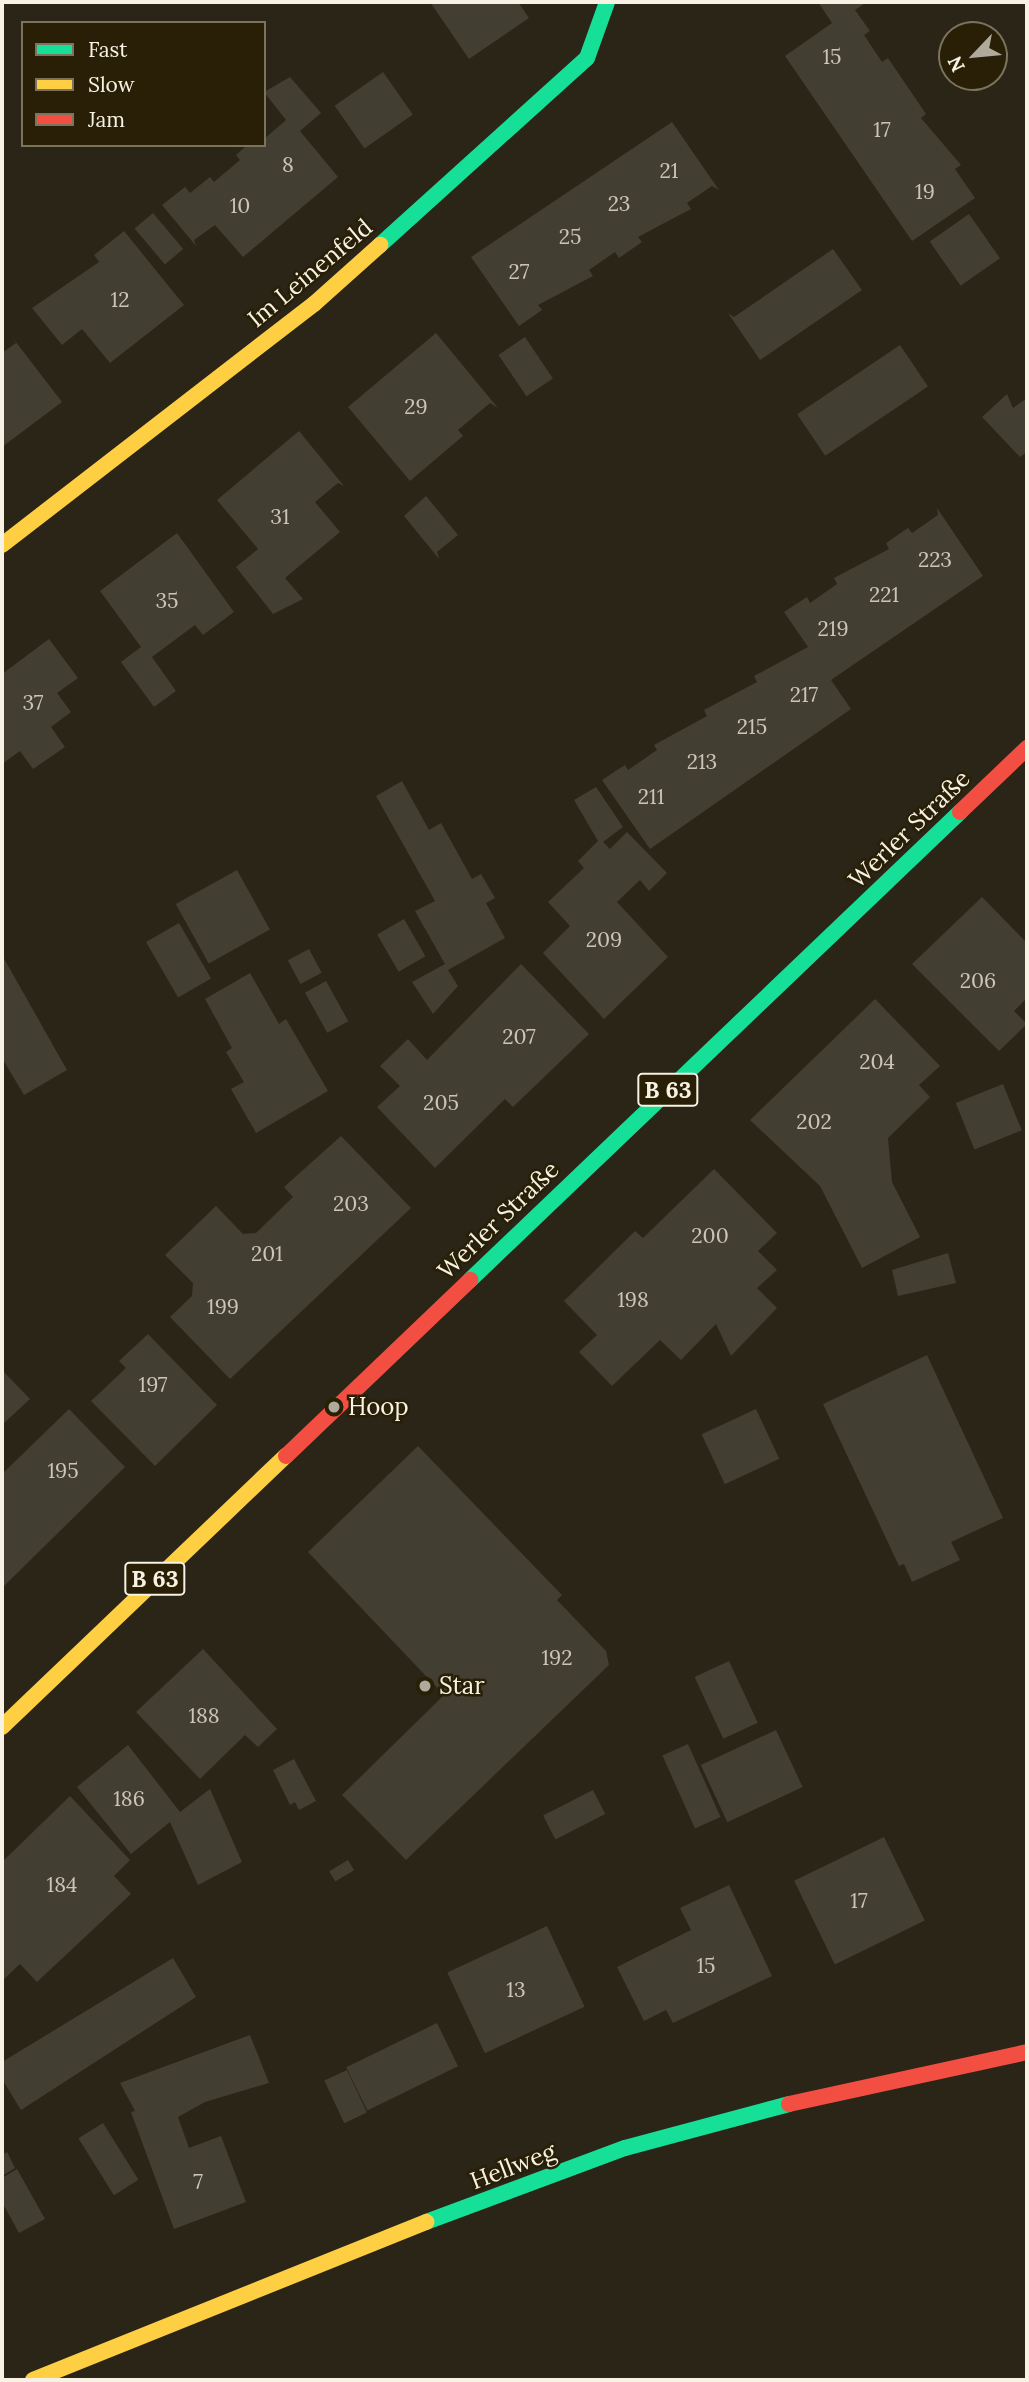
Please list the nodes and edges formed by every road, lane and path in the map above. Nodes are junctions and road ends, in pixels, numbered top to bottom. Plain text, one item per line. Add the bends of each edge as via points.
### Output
1 (607, 2) edge
2 (2, 545) edge
3 (1027, 748) edge
4 (2, 1727) edge
5 (1027, 2052) edge
6 (33, 2380) edge

1 - 2 street, Im Leinenfeld via 587,58 344,276
3 - 4 street, Werler Straße / B 63
5 - 6 street, Hellweg via 885,2079 625,2148 337,2255

